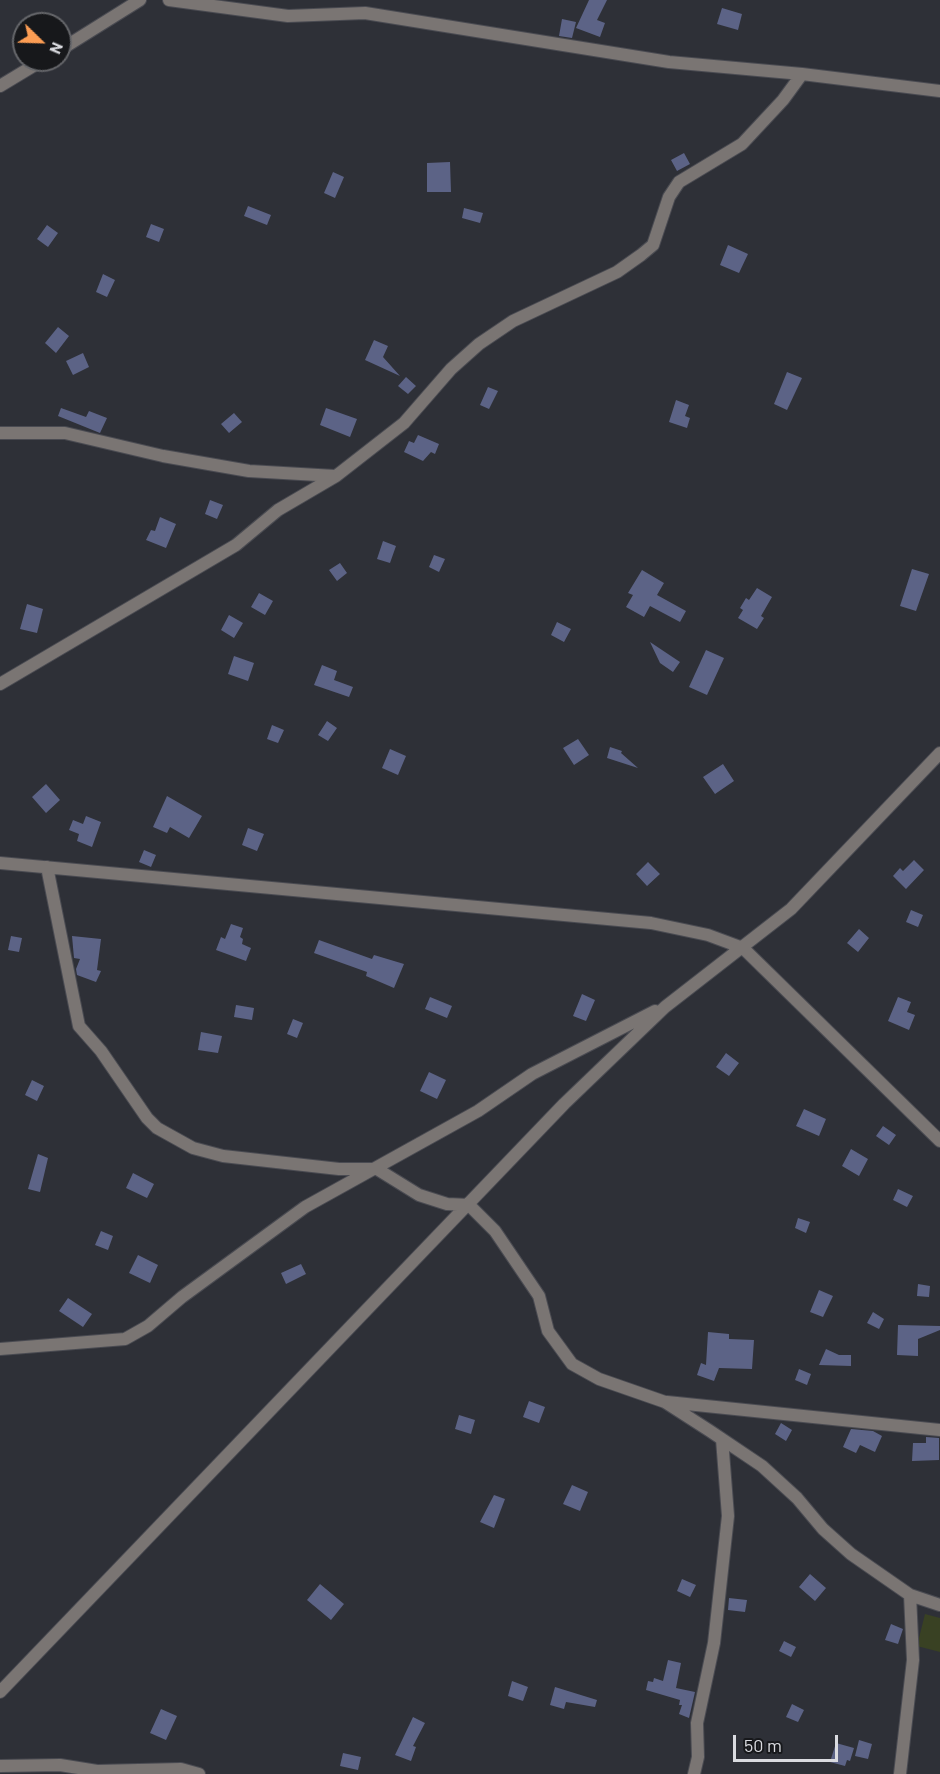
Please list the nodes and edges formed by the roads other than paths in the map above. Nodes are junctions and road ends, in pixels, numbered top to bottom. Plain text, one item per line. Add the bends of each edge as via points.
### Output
1 (140, 0) edge
2 (169, 0) edge
3 (72, 42) edge
4 (23, 72) edge
5 (802, 74) junction
6 (0, 86) edge
7 (940, 91) edge
8 (0, 433) edge
9 (336, 476) junction
10 (0, 684) edge
11 (940, 753) edge
12 (0, 863) edge
13 (47, 867) junction
14 (742, 948) junction
15 (665, 1007) junction
16 (940, 1141) edge
17 (376, 1169) junction
18 (469, 1205) junction
19 (0, 1349) edge
20 (665, 1402) junction
21 (940, 1430) edge
22 (722, 1439) junction
23 (910, 1595) junction
24 (940, 1605) edge
25 (0, 1692) edge
26 (0, 1766) edge
27 (199, 1774) edge
28 (694, 1774) edge
29 (900, 1774) edge

1 - 3 street
2 - 5 street via 288,16 365,13 669,62
4 - 6 street
5 - 7 street
5 - 9 street via 742,144 679,182 669,197 653,244 641,255 617,272 513,321 479,344 451,369 404,423
8 - 9 street via 64,433 249,471
9 - 10 street via 278,510 236,545
11 - 14 street via 791,909
12 - 13 street
13 - 14 street via 651,923 708,935
13 - 17 street via 79,1026 157,1128 193,1148 224,1156 339,1169
14 - 15 street
14 - 16 street
15 - 17 street via 531,1074 478,1111
15 - 18 street via 564,1104
17 - 18 street via 419,1195 447,1204
17 - 19 street via 305,1207 126,1339
18 - 20 street via 495,1231 539,1296 548,1331 572,1364 599,1379
18 - 25 street
20 - 21 street
20 - 22 street
22 - 23 street via 762,1466 851,1554
22 - 28 street via 728,1516
23 - 24 street
23 - 29 street via 913,1660
26 - 27 street via 60,1765 97,1771 181,1769

